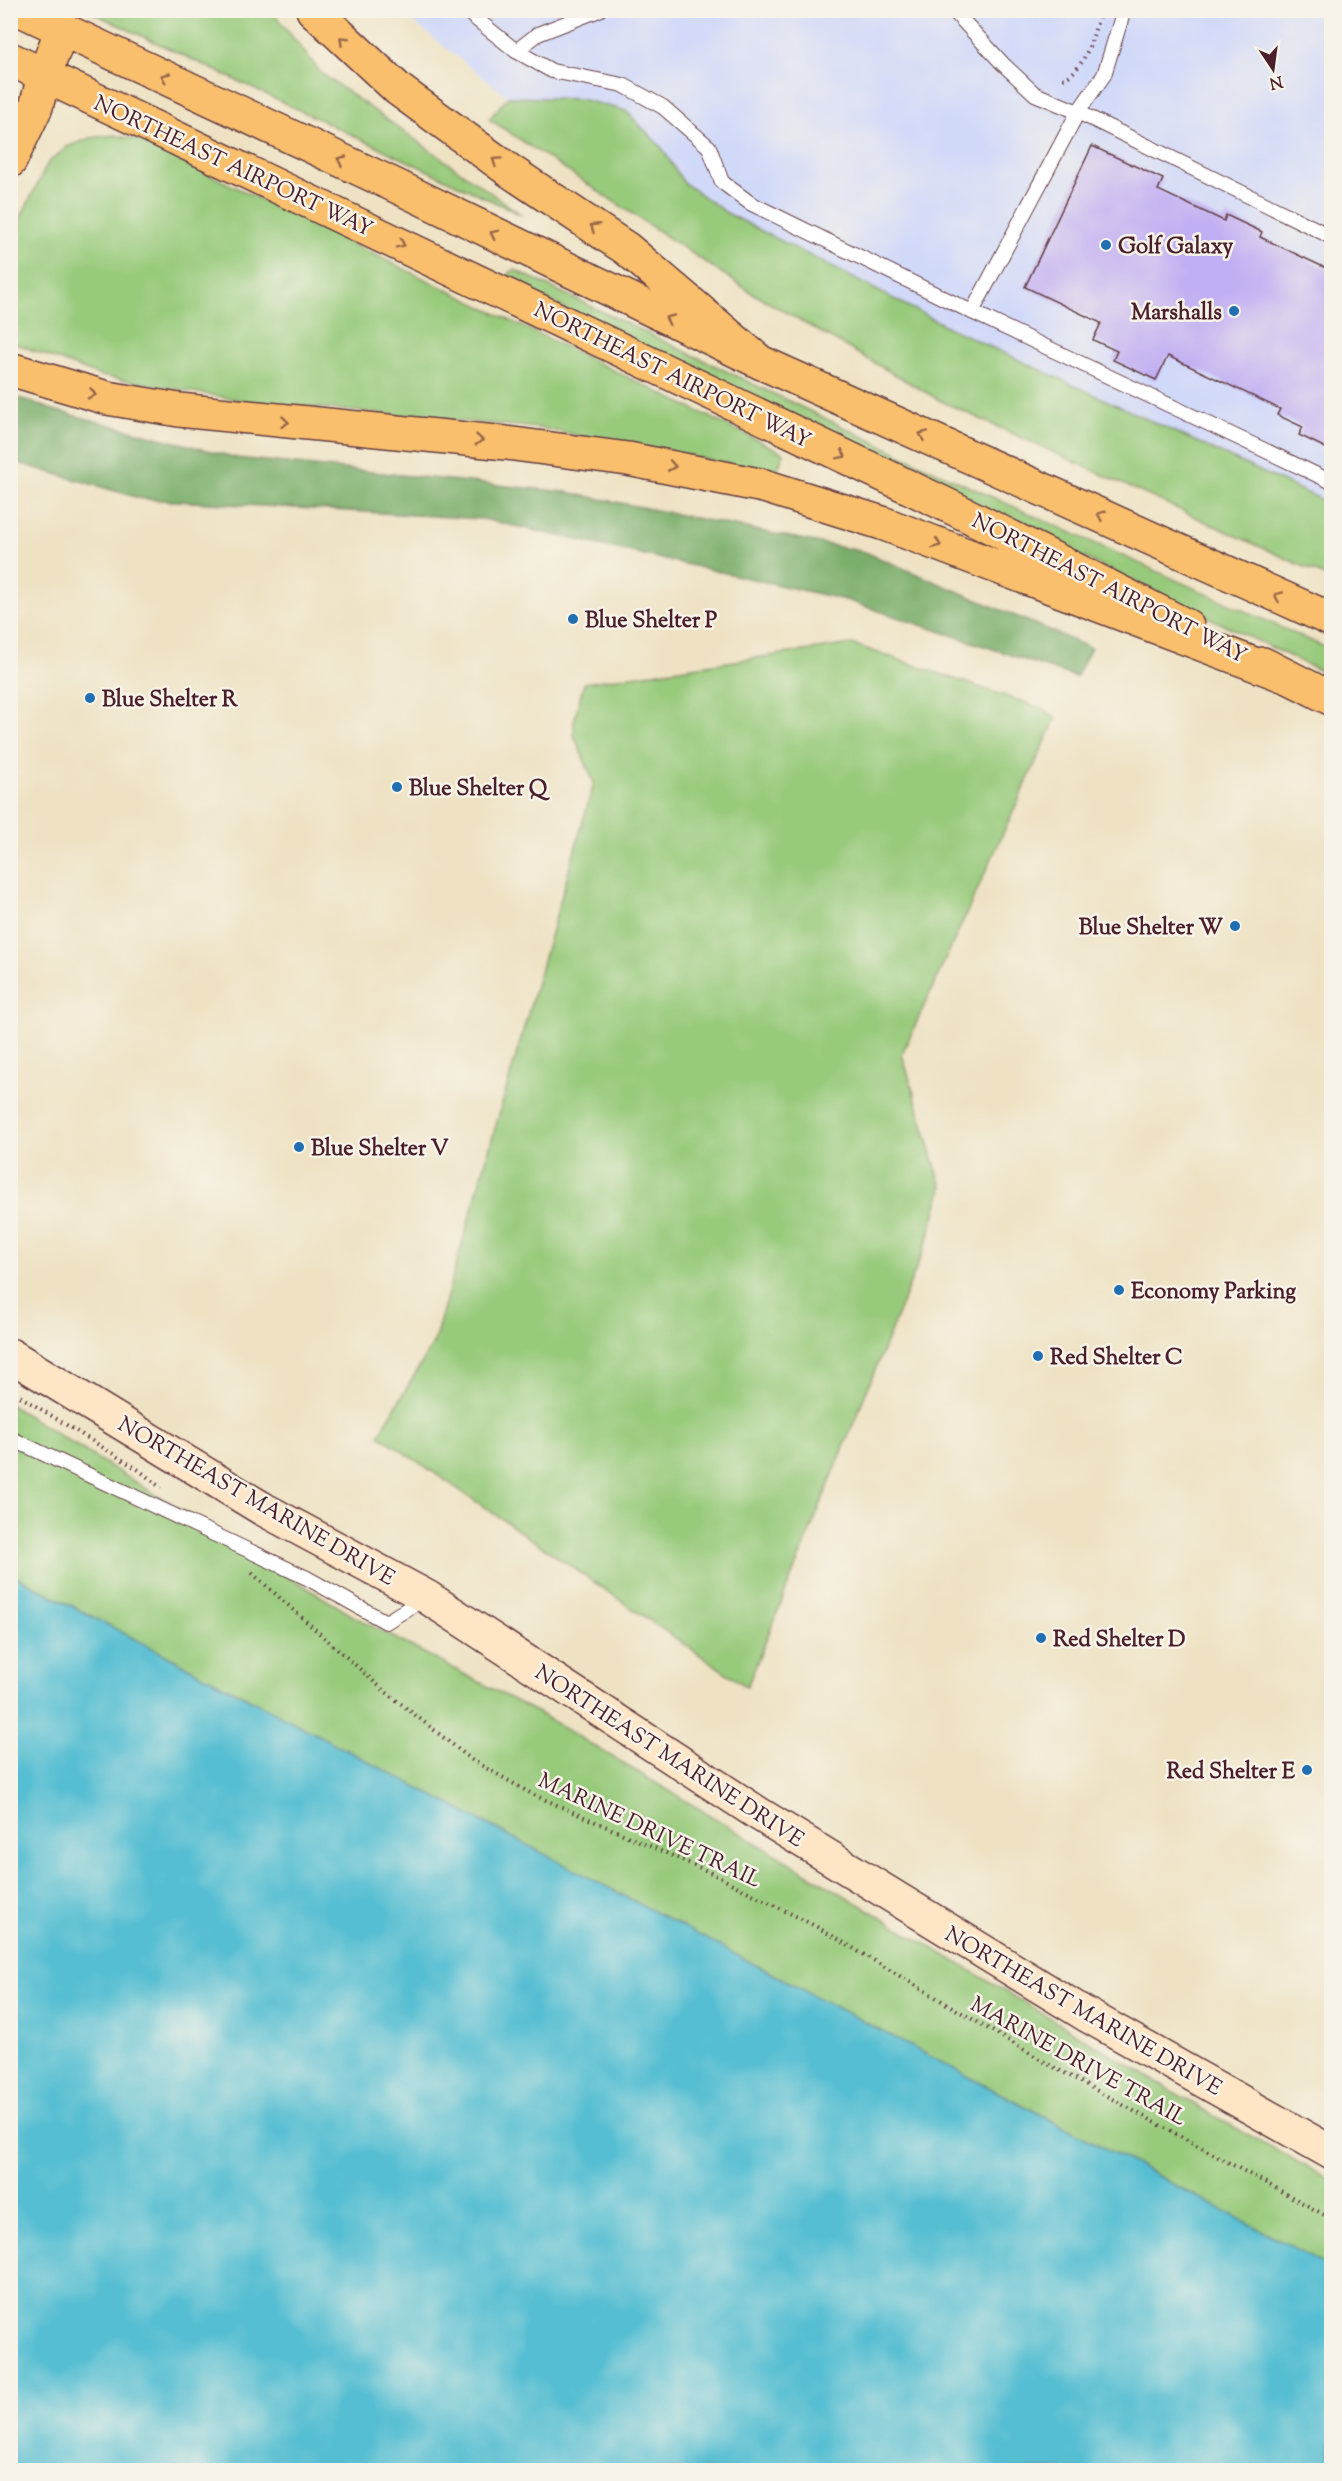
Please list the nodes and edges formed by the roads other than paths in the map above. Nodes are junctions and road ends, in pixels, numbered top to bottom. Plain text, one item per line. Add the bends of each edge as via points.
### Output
1 (21, 10) edge
2 (313, 10) edge
3 (465, 10) edge
4 (599, 10) edge
5 (953, 10) edge
6 (1124, 10) edge
7 (62, 29) junction
8 (516, 51) junction
9 (10, 59) edge
10 (44, 76) junction
11 (1078, 112) junction
12 (10, 161) edge
13 (1332, 219) edge
14 (1329, 236) edge
15 (972, 312) junction
16 (760, 362) junction
17 (23, 373) edge
18 (1332, 482) edge
19 (1332, 620) edge
20 (1288, 677) junction
21 (1332, 699) edge
22 (10, 1355) edge
23 (10, 1438) edge
24 (427, 1597) junction
25 (1332, 2152) edge

1 - 7 main road, NORTHEAST AIRPORT WAY
16 -> 2 main road via 627,249 399,90
3 - 8 lane
4 - 8 lane via 538,34
5 - 11 lane via 1035,94
6 - 11 lane via 1104,75
7 - 10 main road
16 -> 7 main road, NORTHEAST AIRPORT WAY
8 - 15 lane via 552,71 623,85 663,107 709,147 722,182 750,203
9 - 10 main road, NORTHEAST AIRPORT WAY
10 - 12 main road via 36,107
10 -> 20 main road, NORTHEAST AIRPORT WAY via 955,509
11 - 14 lane
11 - 15 lane
13 - 14 lane
15 - 18 lane
19 -> 16 main road, NORTHEAST AIRPORT WAY
17 -> 20 main road via 107,398 179,410 506,443 628,459 764,486 882,523
20 - 21 main road, NORTHEAST AIRPORT WAY
22 - 24 main road, NORTHEAST MARINE DRIVE via 263,1509
23 - 24 lane via 307,1578 386,1622
24 - 25 main road, NORTHEAST MARINE DRIVE via 759,1814 1085,2014

